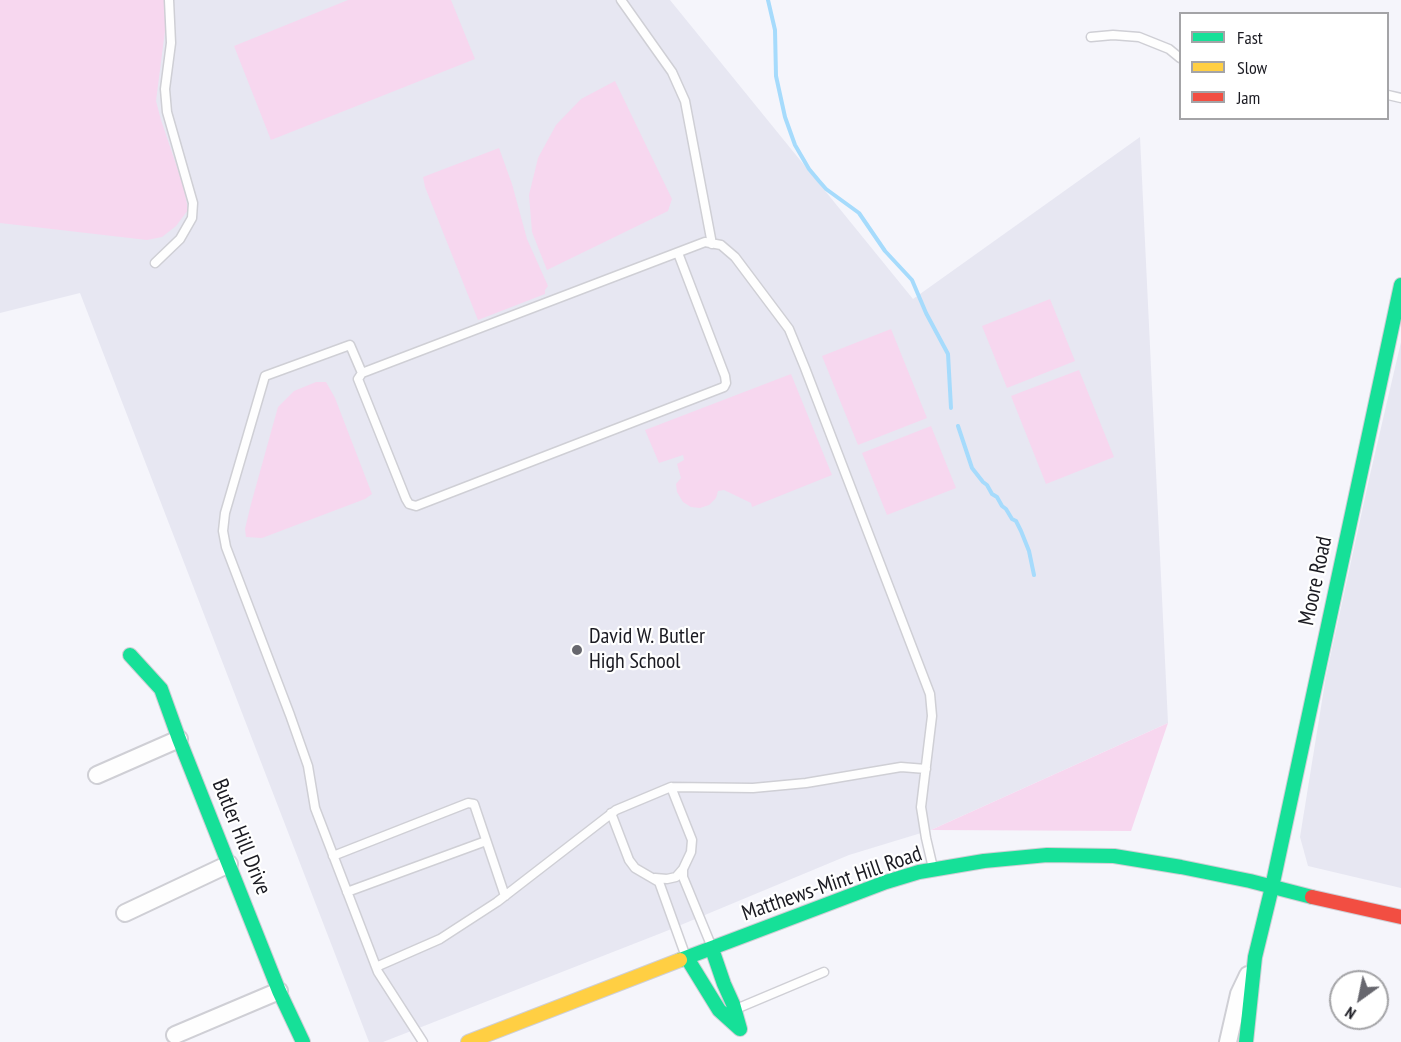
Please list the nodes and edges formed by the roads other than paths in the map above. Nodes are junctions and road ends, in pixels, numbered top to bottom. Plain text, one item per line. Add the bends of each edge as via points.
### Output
1 (169, 0) edge
2 (621, 0) edge
3 (1091, 38) dead end
4 (1179, 57) edge
5 (712, 244) junction
6 (678, 253) junction
7 (155, 263) dead end
8 (1401, 285) edge
9 (362, 373) junction
10 (130, 655) dead end
11 (179, 739) junction
12 (926, 769) junction
13 (97, 775) dead end
14 (671, 787) junction
15 (611, 813) junction
16 (486, 841) junction
17 (333, 856) junction
18 (229, 864) junction
19 (683, 869) junction
20 (933, 870) junction
21 (653, 878) junction
22 (1272, 886) junction
23 (347, 892) junction
24 (505, 897) junction
25 (125, 913) dead end
26 (1401, 917) edge
27 (712, 948) junction
28 (1255, 957) junction
29 (687, 958) junction
30 (376, 967) junction
31 (824, 972) dead end
32 (279, 990) junction
33 (734, 1009) junction
34 (175, 1035) dead end
35 (744, 1035) edge
36 (303, 1042) edge
37 (423, 1042) edge
38 (468, 1042) edge
39 (1228, 1042) edge
40 (1246, 1042) edge

1 - 7 lane via 167,112 193,203 192,218 180,239
2 - 5 lane via 672,72 684,101
3 - 4 lane via 1139,37
5 - 6 lane
5 - 12 lane via 721,245 735,257 789,329 799,352 930,694 932,716
6 - 9 lane
6 - 9 lane via 725,376 724,387 416,506 406,499 358,379
8 - 22 street, Moore Road
9 - 17 lane via 350,345 265,376 223,531 308,766 315,808
10 - 11 street, Butler Hill Drive via 161,689
11 - 13 street
11 - 18 street, Butler Hill Drive
12 - 14 lane via 902,767 753,788
12 - 20 lane via 921,807
14 - 15 lane
14 - 19 lane via 692,840
15 - 21 lane via 629,860
15 - 24 lane
16 - 17 lane via 474,804 468,803
16 - 23 lane
16 - 24 lane
17 - 23 lane
18 - 25 street
18 - 32 street, Butler Hill Drive
19 - 21 lane via 676,877
19 - 27 lane
20 - 22 street, Matthews-Mint Hill Road via 1047,855 1114,856
20 - 27 street, Matthews-Mint Hill Road via 886,882
21 - 29 lane via 659,882
22 - 26 street, Matthews-Mint Hill Road
22 - 28 street, Moore Road
23 - 30 lane
24 - 30 lane via 440,939
27 - 29 street, Matthews-Mint Hill Road
27 - 33 street
28 - 39 street via 1239,994
28 - 40 street, Moore Road
29 - 35 street via 719,1010
29 - 38 street, Matthews-Mint Hill Road
30 - 37 lane
31 - 33 lane
32 - 34 street
32 - 36 street, Butler Hill Drive
33 - 35 street

